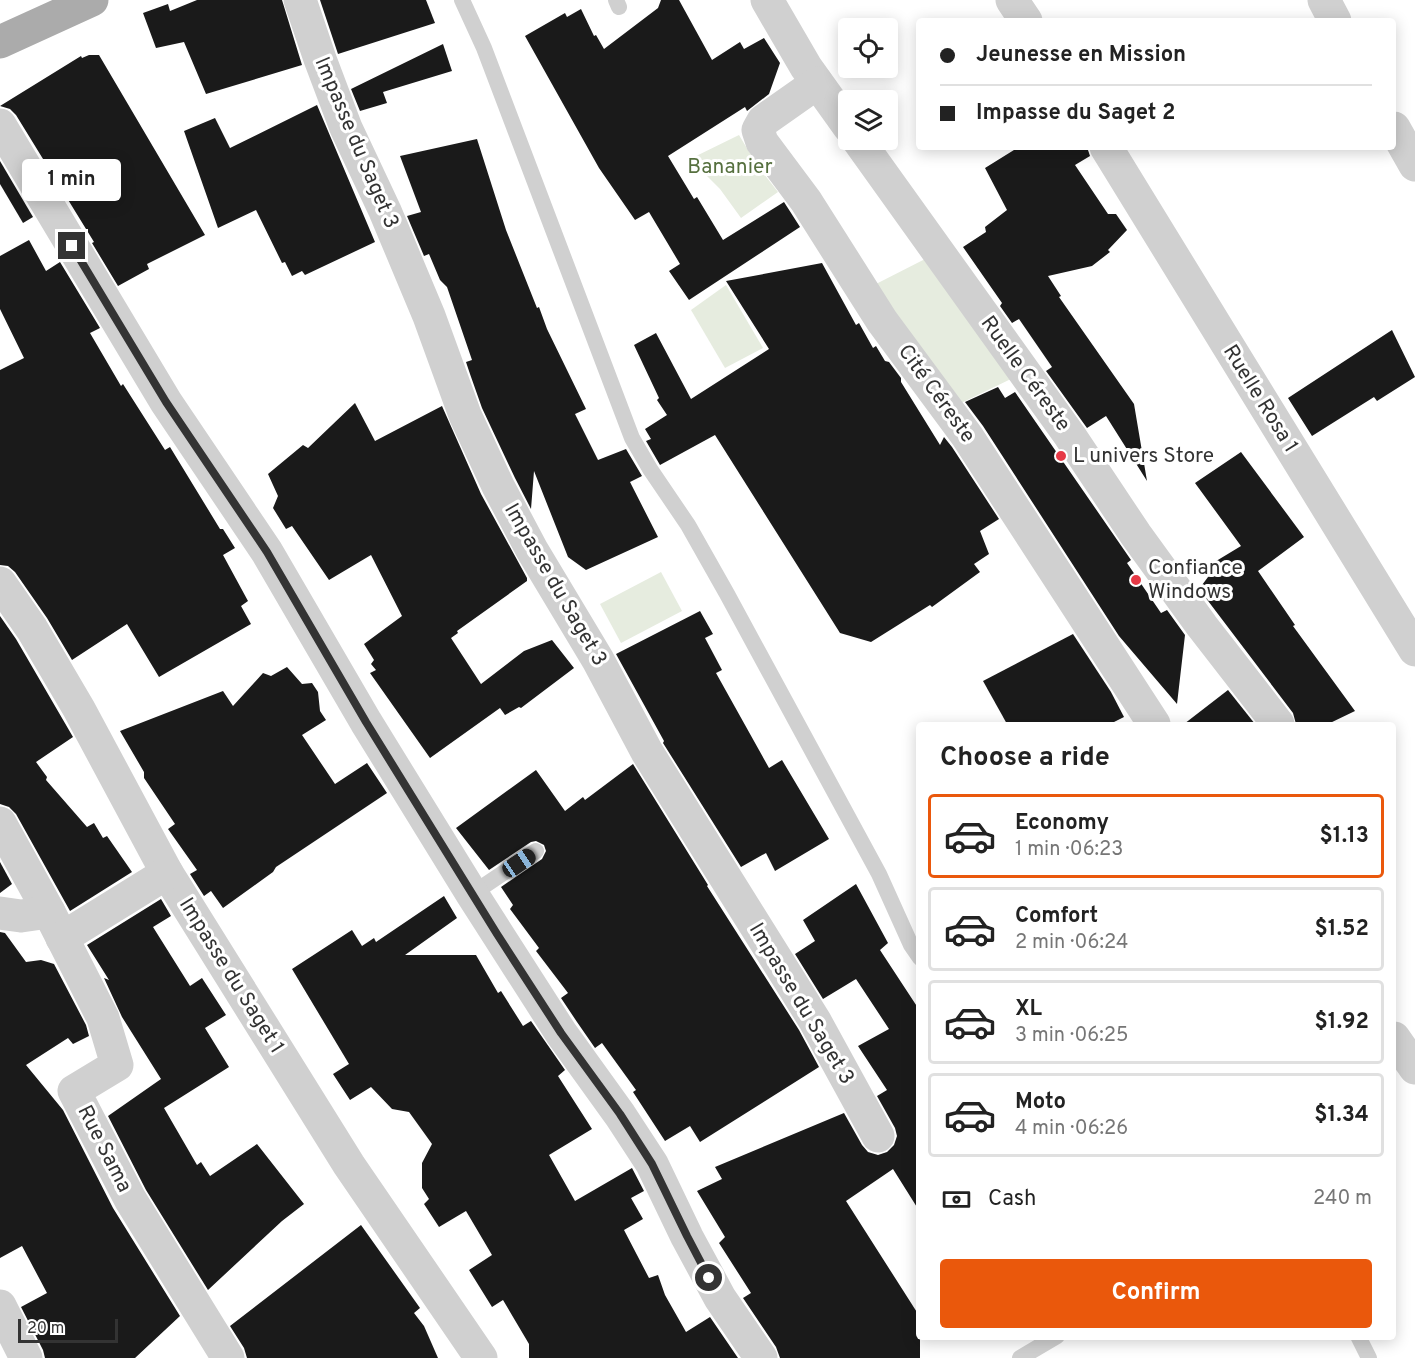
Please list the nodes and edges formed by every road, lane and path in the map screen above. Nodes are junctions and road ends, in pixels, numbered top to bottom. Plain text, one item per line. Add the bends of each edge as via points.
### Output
1 (92, 0) edge
2 (300, 0) edge
3 (462, 0) edge
4 (767, 0) edge
5 (1012, 0) edge
6 (1324, 0) edge
7 (1024, 18) edge
8 (1333, 18) edge
9 (0, 42) edge
10 (818, 83) junction
11 (838, 111) edge
12 (0, 125) edge
13 (1396, 132) edge
14 (865, 150) edge
15 (1108, 150) edge
16 (1415, 165) edge
17 (0, 583) edge
18 (1415, 650) edge
19 (1153, 722) edge
20 (1276, 722) edge
21 (0, 823) edge
22 (536, 851) dead end
23 (167, 873) junction
24 (472, 894) junction
25 (26, 922) edge
26 (916, 952) edge
27 (1396, 1041) edge
28 (1415, 1068) edge
29 (878, 1136) dead end
30 (0, 1306) edge
31 (1050, 1340) edge
32 (1360, 1340) edge
33 (26, 1358) edge
34 (228, 1358) edge
35 (481, 1358) edge
36 (761, 1358) edge
37 (1020, 1358) edge
38 (1368, 1358) edge

1 - 9 main road
2 - 29 street, Impasse du Saget 3 via 346,128 390,222 465,415 498,486 647,752 815,1021
3 - 26 lane via 484,48 632,438 727,594 873,864
4 - 10 street
5 - 7 street
6 - 8 street
10 - 11 street
10 - 19 street, Cité Céreste via 763,121 758,130 762,142 806,201 882,321 967,436
12 - 24 street via 166,402 267,552
13 - 16 street
14 - 20 street, Ruelle Céreste via 1136,535
15 - 18 street, Ruelle Rosa 1
17 - 23 street, Impasse du Saget 1 via 79,709
21 - 25 street, Rue Sama
22 - 24 lane
23 - 25 street
23 - 35 street, Impasse du Saget 1 via 349,1165
24 - 36 street via 561,1033 652,1164 720,1298
25 - 34 street, Rue Sama via 103,1018 117,1065 74,1091 130,1199
27 - 28 street
30 - 33 street
31 - 37 lane
32 - 38 lane

